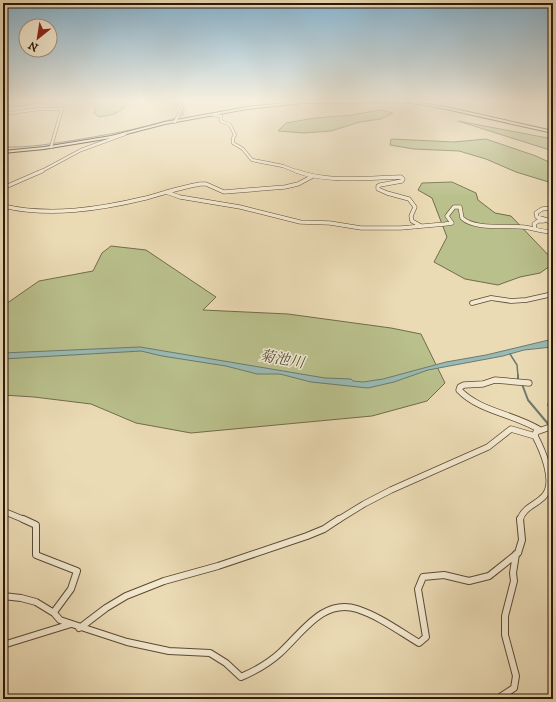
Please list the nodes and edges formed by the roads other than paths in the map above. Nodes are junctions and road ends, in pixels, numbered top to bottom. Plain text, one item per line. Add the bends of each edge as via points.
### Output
1 (55, 133) edge
2 (130, 133) edge
3 (234, 133) edge
4 (125, 134) junction
5 (51, 147) junction
6 (3, 152) edge
7 (314, 176) junction
8 (3, 188) edge
9 (166, 192) junction
10 (3, 206) edge
11 (553, 208) edge
12 (552, 224) edge
13 (421, 226) junction
14 (535, 229) junction
15 (553, 232) edge
16 (553, 294) edge
17 (472, 303) dead end
18 (529, 383) dead end
19 (553, 404) edge
20 (553, 411) edge
21 (553, 426) edge
22 (540, 430) junction
23 (535, 436) junction
24 (3, 511) edge
25 (516, 554) junction
26 (3, 596) edge
27 (54, 612) junction
28 (72, 624) junction
29 (79, 628) junction
30 (3, 646) edge
31 (497, 699) edge

1 - 5 street
2 - 4 main road
3 - 7 street via 232,142 243,149 252,160
4 - 5 main road
4 - 8 street via 82,150 44,168 29,179
5 - 6 main road
7 - 9 street via 281,188 224,192 200,184
7 - 13 street via 401,177 402,180 380,185 378,188 383,192 408,199 415,207 411,216 412,221
9 - 10 street via 67,211 22,210
9 - 13 street via 300,222 361,228
11 - 12 street via 542,209 536,213 537,217
12 - 14 street via 536,222
13 - 14 street via 452,223 448,216 454,207 460,207 461,216 469,222
14 - 15 street
16 - 17 street via 526,300 491,298
18 - 22 street via 495,380 482,384 464,384 459,390 469,398
19 - 20 street
21 - 22 street
22 - 23 street
23 - 25 street via 543,451 550,482 546,494 522,513 522,540
23 - 29 street via 512,427 506,429 496,442 488,447 391,490 324,529 142,589 106,608
24 - 27 street via 36,525 36,555 77,571 71,589
25 - 29 street via 489,576 476,580 444,575 422,577 418,589 426,637 419,643 356,608 341,606 328,609 313,620 279,654 241,677 210,653 169,651
25 - 31 street via 514,581 505,616 505,635 516,676 514,688
26 - 27 street via 36,602
27 - 28 street via 60,620
28 - 29 street
28 - 30 street

